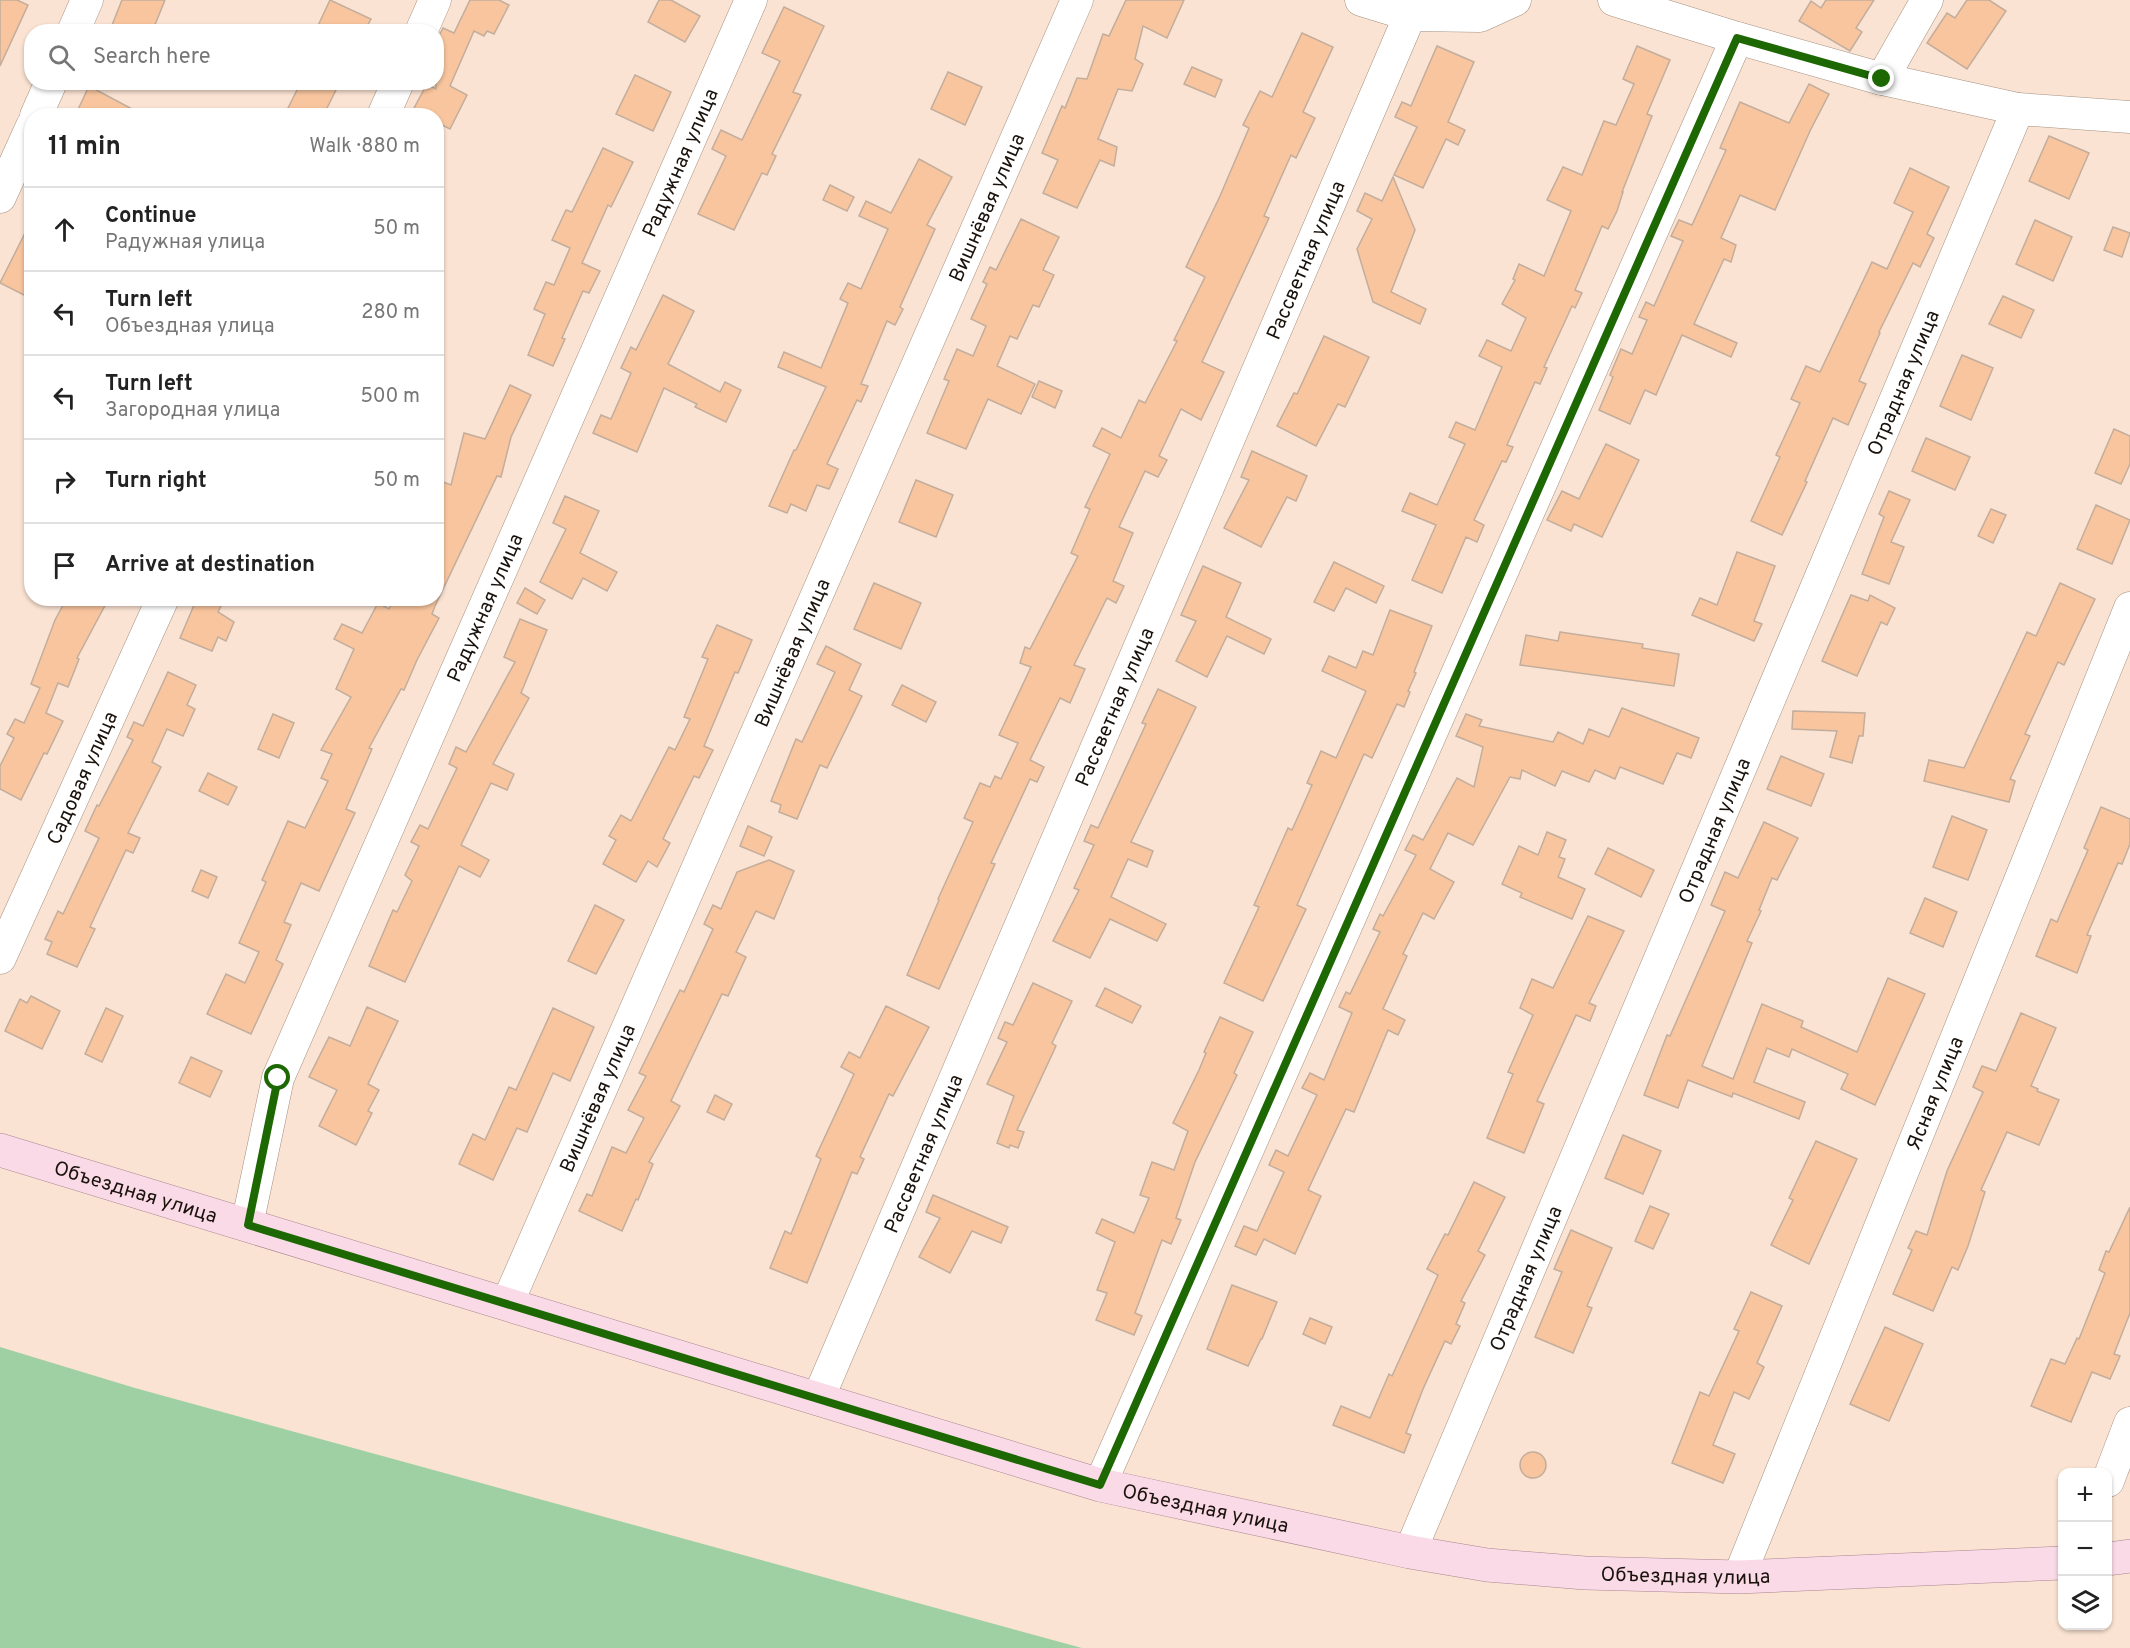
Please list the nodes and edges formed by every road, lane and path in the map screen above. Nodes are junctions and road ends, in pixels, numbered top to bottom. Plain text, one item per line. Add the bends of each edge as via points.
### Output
1 (87, 0) edge
2 (435, 0) edge
3 (751, 0) edge
4 (1077, 0) edge
5 (1361, 0) edge
6 (1515, 0) edge
7 (1614, 0) edge
8 (1927, 0) edge
9 (1410, 15) junction
10 (76, 24) edge
11 (424, 24) edge
12 (1737, 38) junction
13 (1882, 79) junction
14 (47, 90) edge
15 (394, 90) edge
16 (40, 108) edge
17 (387, 108) edge
18 (2018, 110) junction
19 (2130, 117) edge
20 (24, 144) edge
21 (0, 197) edge
22 (159, 606) edge
23 (2130, 609) edge
24 (0, 958) edge
25 (0, 1150) edge
26 (248, 1225) junction
27 (507, 1304) junction
28 (818, 1399) junction
29 (2130, 1423) edge
30 (2112, 1470) edge
31 (1100, 1485) junction
32 (1410, 1552) junction
33 (2130, 1556) edge
34 (2112, 1558) edge
35 (2058, 1563) edge
36 (1739, 1577) junction

1 - 10 street
2 - 11 street
3 - 26 street, Радужная улица via 278,1078
4 - 27 street, Вишнёвая улица
5 - 9 street
6 - 9 street via 1480,16
7 - 12 street
8 - 13 street
9 - 28 street, Рассветная улица
12 - 13 street
12 - 31 street
13 - 18 street
14 - 16 street
15 - 17 street
18 - 19 street
18 - 32 street, Отрадная улица
20 - 21 street
22 - 24 street, Садовая улица
23 - 36 street, Ясная улица
25 - 26 main road, Объездная улица
26 - 27 main road, Объездная улица
27 - 28 main road, Объездная улица
28 - 31 main road, Объездная улица
29 - 30 street
31 - 32 main road, Объездная улица
32 - 36 main road, Объездная улица via 1487,1565 1585,1573
33 - 34 main road
35 - 36 main road, Объездная улица

